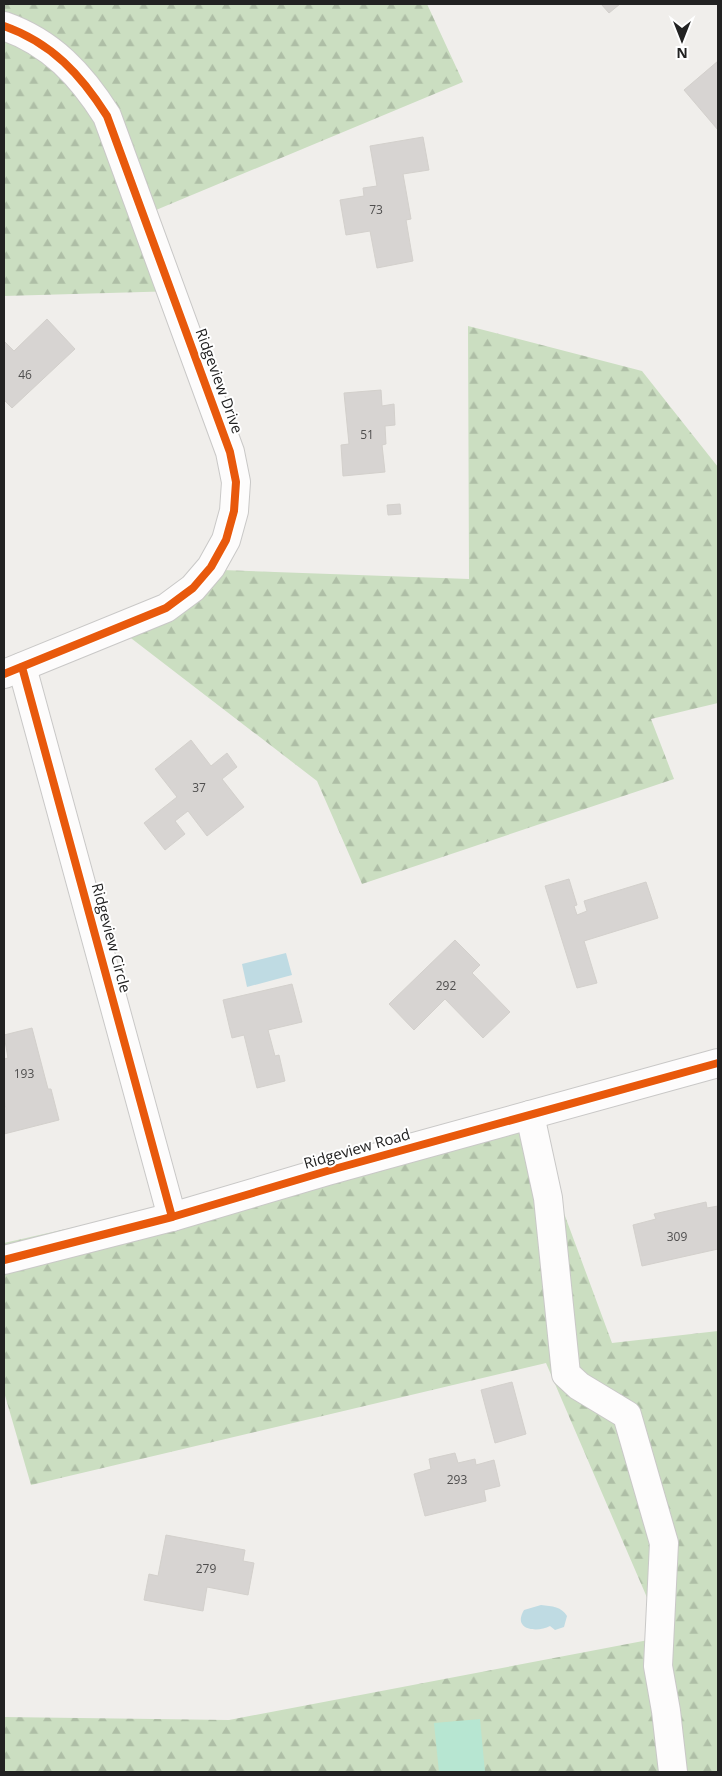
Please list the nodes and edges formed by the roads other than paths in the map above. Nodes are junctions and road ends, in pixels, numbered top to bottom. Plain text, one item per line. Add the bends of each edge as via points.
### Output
1 (4, 26) edge
2 (13, 671) edge
3 (718, 1063) edge
4 (530, 1115) junction
5 (172, 1217) junction
6 (4, 1260) edge
7 (673, 1772) edge

1 - 2 street, Ridgeview Drive via 37,41 63,60 87,84 108,116 230,452 236,482 234,511 226,540 211,567 193,588 166,608
2 - 5 street, Ridgeview Circle
3 - 4 street, Ridgeview Road
4 - 5 street, Ridgeview Road
4 - 7 street via 548,1198 566,1374 579,1386 627,1415 664,1543 658,1666
5 - 6 street, Ridgeview Road

